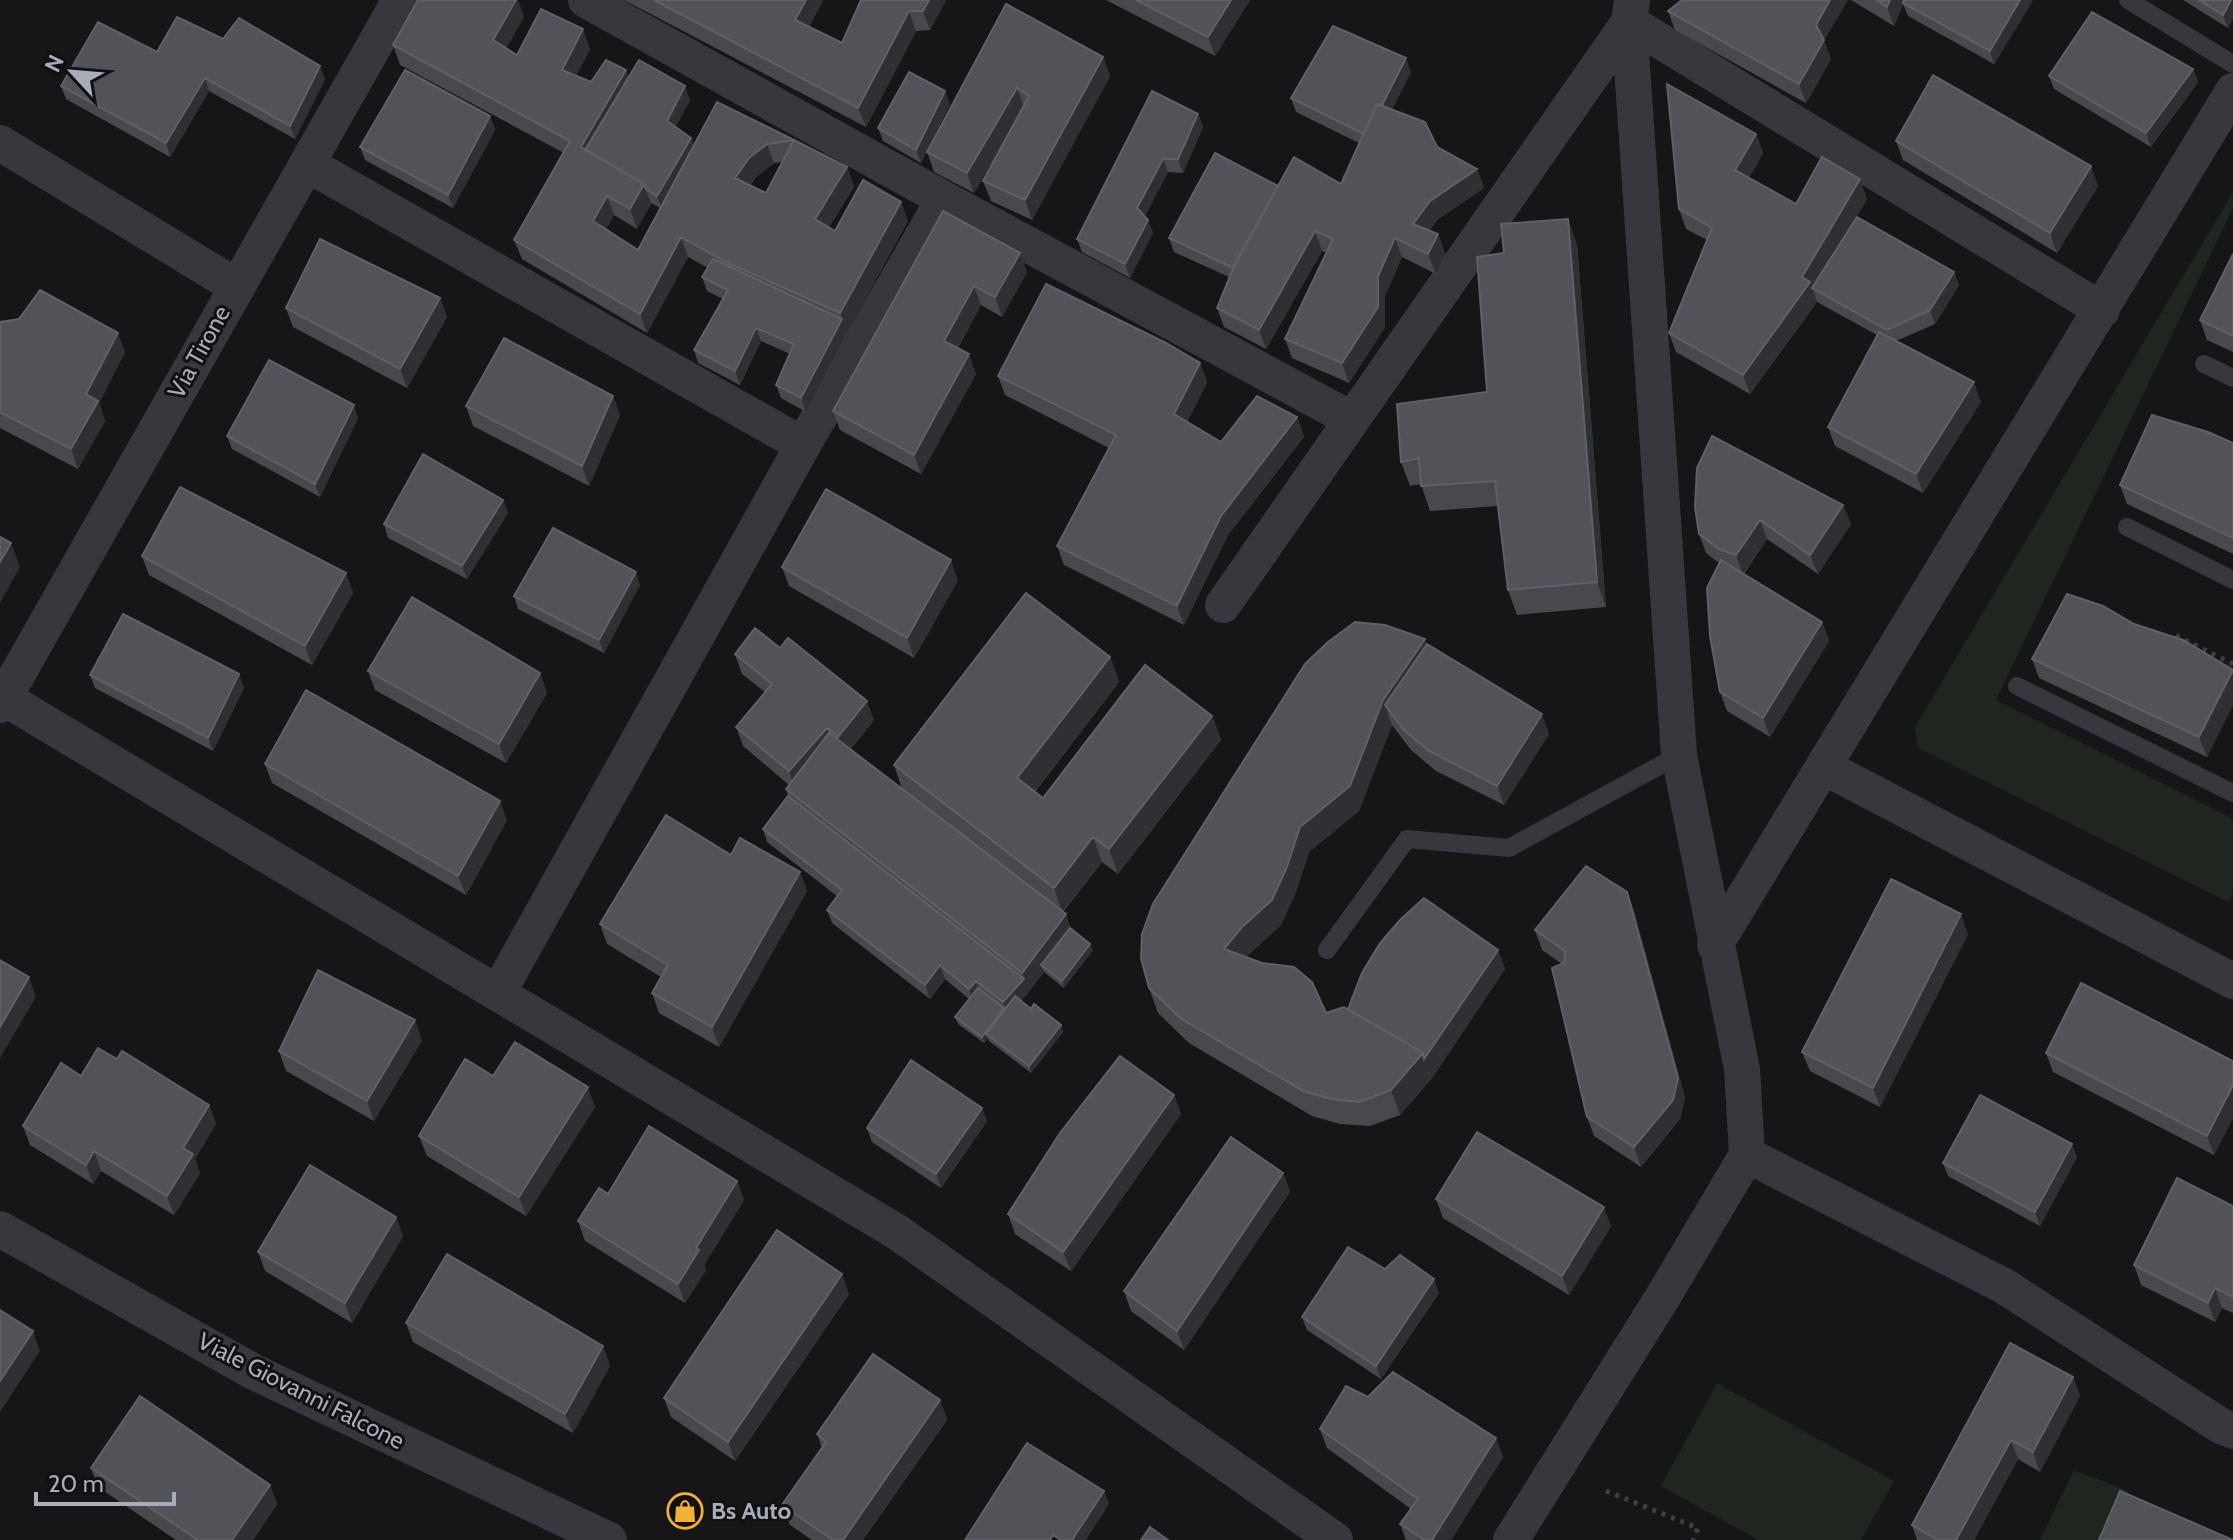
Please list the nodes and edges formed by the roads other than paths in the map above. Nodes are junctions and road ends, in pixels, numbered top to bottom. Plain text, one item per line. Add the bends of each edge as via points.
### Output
1 (400, 0) edge
2 (586, 0) edge
3 (2128, 0) edge
4 (1631, 11) edge
5 (2233, 64) edge
6 (2233, 91) edge
7 (0, 143) edge
8 (307, 164) junction
9 (944, 199) junction
10 (236, 286) junction
11 (2102, 310) junction
12 (2204, 364) dead end
13 (2233, 378) edge
14 (1351, 419) junction
15 (803, 445) junction
16 (2127, 527) dead end
17 (2233, 580) edge
18 (1223, 605) dead end
19 (2017, 686) dead end
20 (2, 701) edge
21 (1679, 755) junction
22 (1824, 767) junction
23 (2233, 793) edge
24 (1715, 945) junction
25 (1327, 950) dead end
26 (2232, 979) edge
27 (498, 993) junction
28 (1747, 1155) junction
29 (0, 1229) edge
30 (2233, 1431) edge
31 (609, 1540) edge
32 (1335, 1540) edge
33 (1511, 1540) edge

1 - 8 street, Via Tirone
2 - 9 street
3 - 5 lane
4 - 11 street
4 - 14 street
4 - 21 street
6 - 11 street
7 - 10 street
8 - 10 street, Via Tirone
8 - 15 street
9 - 14 street
9 - 15 street
10 - 20 street, Via Tirone
11 - 22 street
12 - 13 lane
14 - 18 street
15 - 27 street
16 - 17 lane
19 - 23 lane
20 - 27 street
21 - 24 street
21 - 25 lane via 1509,848 1407,839
22 - 24 street
22 - 26 street
24 - 28 street via 1742,1069
27 - 32 street via 897,1232
28 - 30 street via 2004,1286
28 - 33 street
29 - 31 street, Viale Giovanni Falcone via 254,1372

